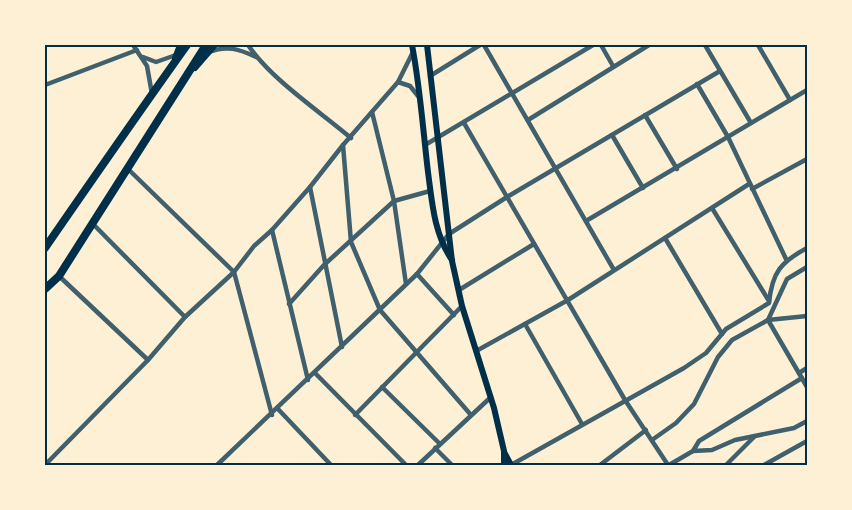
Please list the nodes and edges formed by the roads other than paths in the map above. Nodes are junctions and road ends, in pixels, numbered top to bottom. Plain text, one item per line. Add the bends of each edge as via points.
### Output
1 (133, 45) edge
2 (187, 45) edge
3 (214, 45) edge
4 (248, 45) edge
5 (427, 45) edge
6 (480, 45) edge
7 (484, 45) edge
8 (593, 45) edge
9 (601, 45) edge
10 (649, 45) edge
11 (705, 45) edge
12 (758, 45) edge
13 (413, 47) edge
14 (207, 49) edge
15 (137, 50) junction
16 (179, 51) edge
17 (142, 57) junction
18 (257, 57) junction
19 (613, 66) junction
20 (720, 71) junction
21 (429, 76) junction
22 (398, 82) junction
23 (697, 84) junction
24 (45, 85) edge
25 (807, 90) edge
26 (513, 94) junction
27 (152, 97) junction
28 (419, 97) junction
29 (790, 100) junction
30 (372, 112) junction
31 (645, 115) junction
32 (528, 120) junction
33 (464, 123) junction
34 (751, 123) junction
35 (612, 135) junction
36 (728, 137) junction
37 (351, 138) junction
38 (438, 138) junction
39 (343, 145) junction
40 (424, 145) junction
41 (807, 159) edge
42 (555, 168) junction
43 (677, 168) junction
44 (128, 169) junction
45 (749, 184) junction
46 (310, 187) junction
47 (643, 188) junction
48 (752, 190) junction
49 (430, 191) junction
50 (507, 196) junction
51 (394, 201) junction
52 (712, 208) junction
53 (586, 221) junction
54 (93, 224) junction
55 (272, 230) junction
56 (449, 234) junction
57 (665, 238) junction
58 (351, 242) junction
59 (534, 244) junction
60 (442, 246) junction
61 (45, 248) edge
62 (807, 248) edge
63 (786, 259) junction
64 (452, 261) junction
65 (324, 265) junction
66 (807, 267) edge
67 (614, 270) junction
68 (234, 272) junction
69 (417, 274) junction
70 (59, 276) junction
71 (406, 284) junction
72 (45, 289) edge
73 (459, 290) junction
74 (568, 300) junction
75 (769, 303) junction
76 (289, 304) junction
77 (462, 306) junction
78 (380, 310) junction
79 (454, 315) junction
80 (807, 316) edge
81 (185, 317) junction
82 (768, 320) junction
83 (526, 324) junction
84 (722, 334) junction
85 (342, 347) junction
86 (478, 350) junction
87 (417, 352) junction
88 (148, 360) junction
89 (807, 368) edge
90 (314, 373) junction
91 (800, 376) junction
92 (308, 380) junction
93 (382, 387) junction
94 (807, 387) edge
95 (491, 397) junction
96 (625, 400) junction
97 (278, 409) junction
98 (272, 415) junction
99 (355, 415) junction
100 (471, 415) junction
101 (807, 421) edge
102 (582, 424) junction
103 (646, 430) junction
104 (754, 436) junction
105 (652, 440) junction
106 (807, 440) edge
107 (440, 444) junction
108 (435, 448) junction
109 (504, 451) junction
110 (693, 451) junction
111 (727, 464) edge
112 (45, 465) edge
113 (218, 465) edge
114 (331, 465) edge
115 (406, 465) edge
116 (418, 465) edge
117 (452, 465) edge
118 (504, 465) edge
119 (511, 465) edge
120 (600, 465) edge
121 (669, 465) edge
122 (764, 465) edge

1 - 15 street
2 - 16 main road
3 - 14 main road
4 - 18 street
5 - 21 main road
6 - 21 street
7 - 26 street
8 - 26 street
9 - 19 street
10 - 19 street
11 - 20 street
12 - 29 street
13 - 22 street via 410,62
13 - 28 main road
14 - 18 street via 234,48
14 - 44 main road via 182,82
15 - 17 street
15 - 24 street
16 - 17 street via 156,62
16 - 27 main road
17 - 27 street via 150,76
18 - 37 street
19 - 32 street
20 - 23 street
20 - 34 street
21 - 38 main road
22 - 28 street via 410,86
22 - 30 street
23 - 31 street
23 - 36 street
25 - 29 street
26 - 32 street
26 - 33 street
27 - 61 main road via 121,136
28 - 40 main road
29 - 34 street
30 - 37 street
30 - 51 street
31 - 35 street
31 - 43 street
32 - 42 street
33 - 38 street
33 - 50 street
34 - 36 street
35 - 42 street
35 - 47 street
36 - 43 street
36 - 45 street
37 - 39 street
38 - 40 street
38 - 56 main road
39 - 46 street
39 - 58 street
40 - 49 main road
41 - 48 street
42 - 50 street
42 - 53 street
43 - 47 street
44 - 54 main road
44 - 68 street
45 - 48 street
45 - 52 street
46 - 55 street
46 - 65 street
47 - 53 street
48 - 63 street
49 - 51 street
49 - 60 main road
50 - 56 street
50 - 59 street
51 - 58 street
51 - 71 street
52 - 57 street
52 - 75 street
53 - 67 street
54 - 70 main road
54 - 81 street
55 - 68 street via 254,246
55 - 76 street
56 - 60 street
56 - 64 main road
57 - 67 street
57 - 84 street
58 - 65 street
58 - 78 street
59 - 73 street
59 - 74 street
60 - 64 main road
60 - 69 street
62 - 63 street
63 - 75 street via 775,274
64 - 73 main road
65 - 76 street
65 - 85 street
66 - 82 street via 787,279
67 - 74 street
68 - 81 street
68 - 98 street
69 - 71 street
69 - 79 street
70 - 72 main road
70 - 88 street
71 - 78 street
73 - 77 main road
74 - 83 street
74 - 86 street
74 - 96 street
75 - 84 street
76 - 92 street
77 - 79 street
77 - 86 main road
78 - 85 street
78 - 87 street
79 - 87 street
80 - 82 street
81 - 88 street
82 - 91 street
82 - 105 street via 732,340 718,357 694,404 676,423
83 - 86 street
83 - 102 street
84 - 96 street via 706,353
85 - 90 street
86 - 95 main road
87 - 93 street
87 - 100 street
88 - 112 street
89 - 91 street
90 - 92 street
90 - 99 street
91 - 94 street
91 - 110 street via 699,441
92 - 97 street
93 - 99 street
93 - 107 street
95 - 100 street
95 - 109 main road
96 - 102 street
96 - 103 street
97 - 98 street
97 - 114 street
98 - 113 street
99 - 115 street
100 - 107 street
101 - 104 street via 794,428
102 - 119 street
103 - 105 street
103 - 120 street
104 - 110 street via 712,450
104 - 111 street
105 - 121 street
106 - 122 street
107 - 108 street
108 - 116 street
108 - 117 street
109 - 118 main road
109 - 119 main road
110 - 121 street

